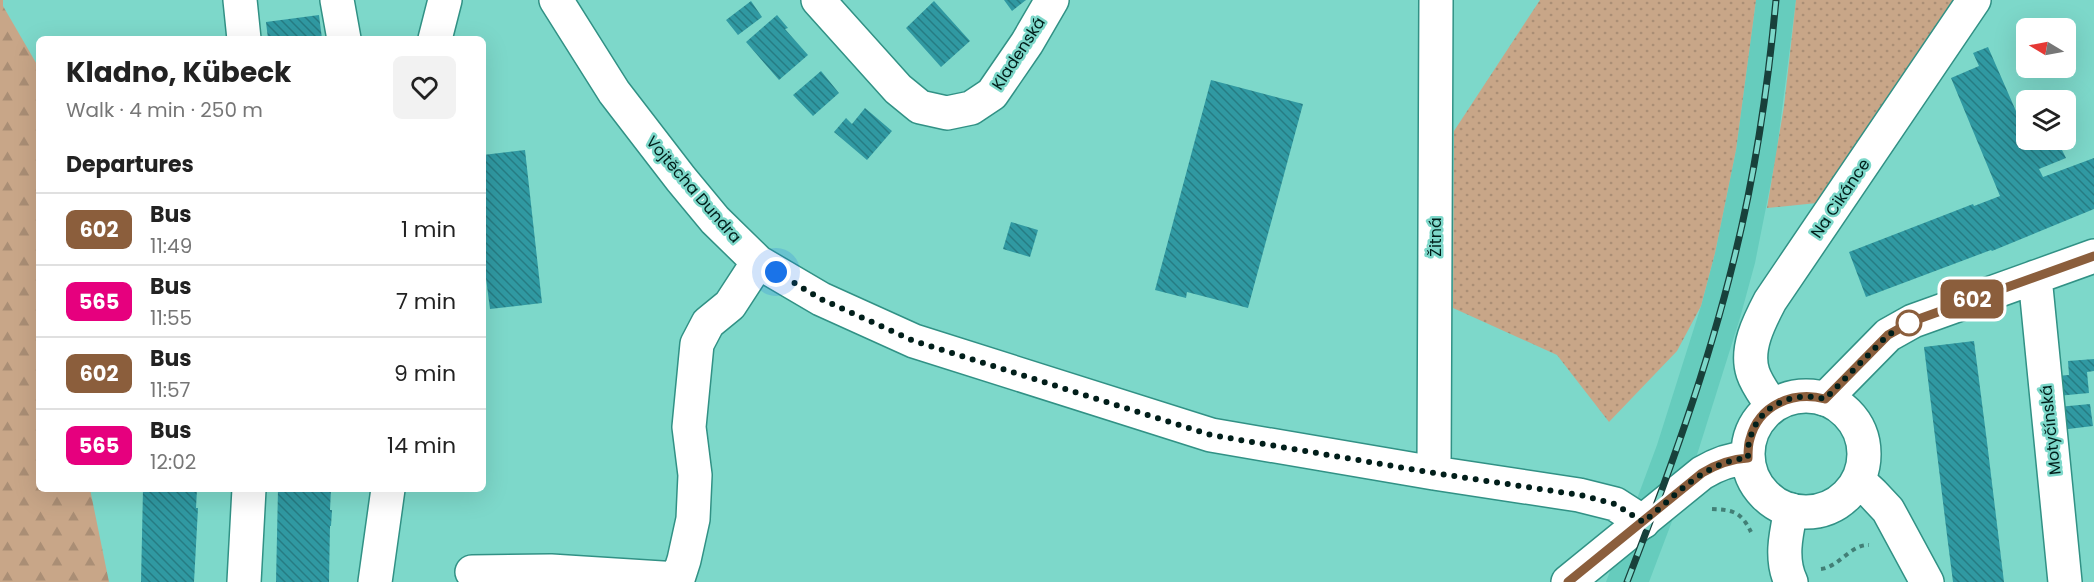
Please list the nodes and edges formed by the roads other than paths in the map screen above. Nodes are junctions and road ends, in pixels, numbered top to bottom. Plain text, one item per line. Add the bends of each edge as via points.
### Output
1 (240, 0) edge
2 (337, 0) edge
3 (445, 0) edge
4 (556, 0) edge
5 (818, 0) edge
6 (1052, 0) edge
7 (1436, 0) edge
8 (1974, 0) edge
9 (244, 36) edge
10 (343, 36) edge
11 (436, 36) edge
12 (2094, 256) edge
13 (758, 262) junction
14 (2035, 277) junction
15 (1825, 399) junction
16 (1772, 406) junction
17 (1748, 458) junction
18 (1434, 473) junction
19 (1858, 480) junction
20 (249, 492) edge
21 (388, 492) edge
22 (1791, 510) junction
23 (1643, 522) junction
24 (472, 572) dead end
25 (1790, 580) edge
26 (678, 581) edge
27 (244, 582) edge
28 (375, 582) edge
29 (1568, 582) edge
30 (1927, 582) edge
31 (2065, 582) edge

1 - 9 street
2 - 10 street
3 - 11 street
4 - 13 street, Vojtěcha Dundra via 614,92 715,220
5 - 6 street, Kladenská via 898,89 920,107 947,113 971,108 992,93 1028,43
7 - 18 street, Žitná
8 - 16 street, Na Cikánce via 1759,322 1751,359 1754,374
12 - 14 street
13 - 18 street, Vojtěcha Dundra via 821,299 914,341 1211,435
13 - 26 street via 730,304 708,323 698,344 689,427 695,475 693,519
14 - 15 street via 1913,321 1888,335
14 - 31 street, Motyčínská
15 - 16 street via 1792,397
15 - 19 street via 1838,405 1857,426 1864,453
16 - 17 street via 1758,420 1750,438
17 - 22 street via 1750,471 1764,495
17 - 23 street via 1735,458 1702,473
18 - 23 street, Vojtěcha Dundra via 1580,495 1615,504
19 - 22 street via 1845,497 1828,508
19 - 30 street via 1888,510
20 - 27 street
21 - 28 street
22 - 25 street via 1785,547
23 - 29 street
24 - 26 street via 551,571

